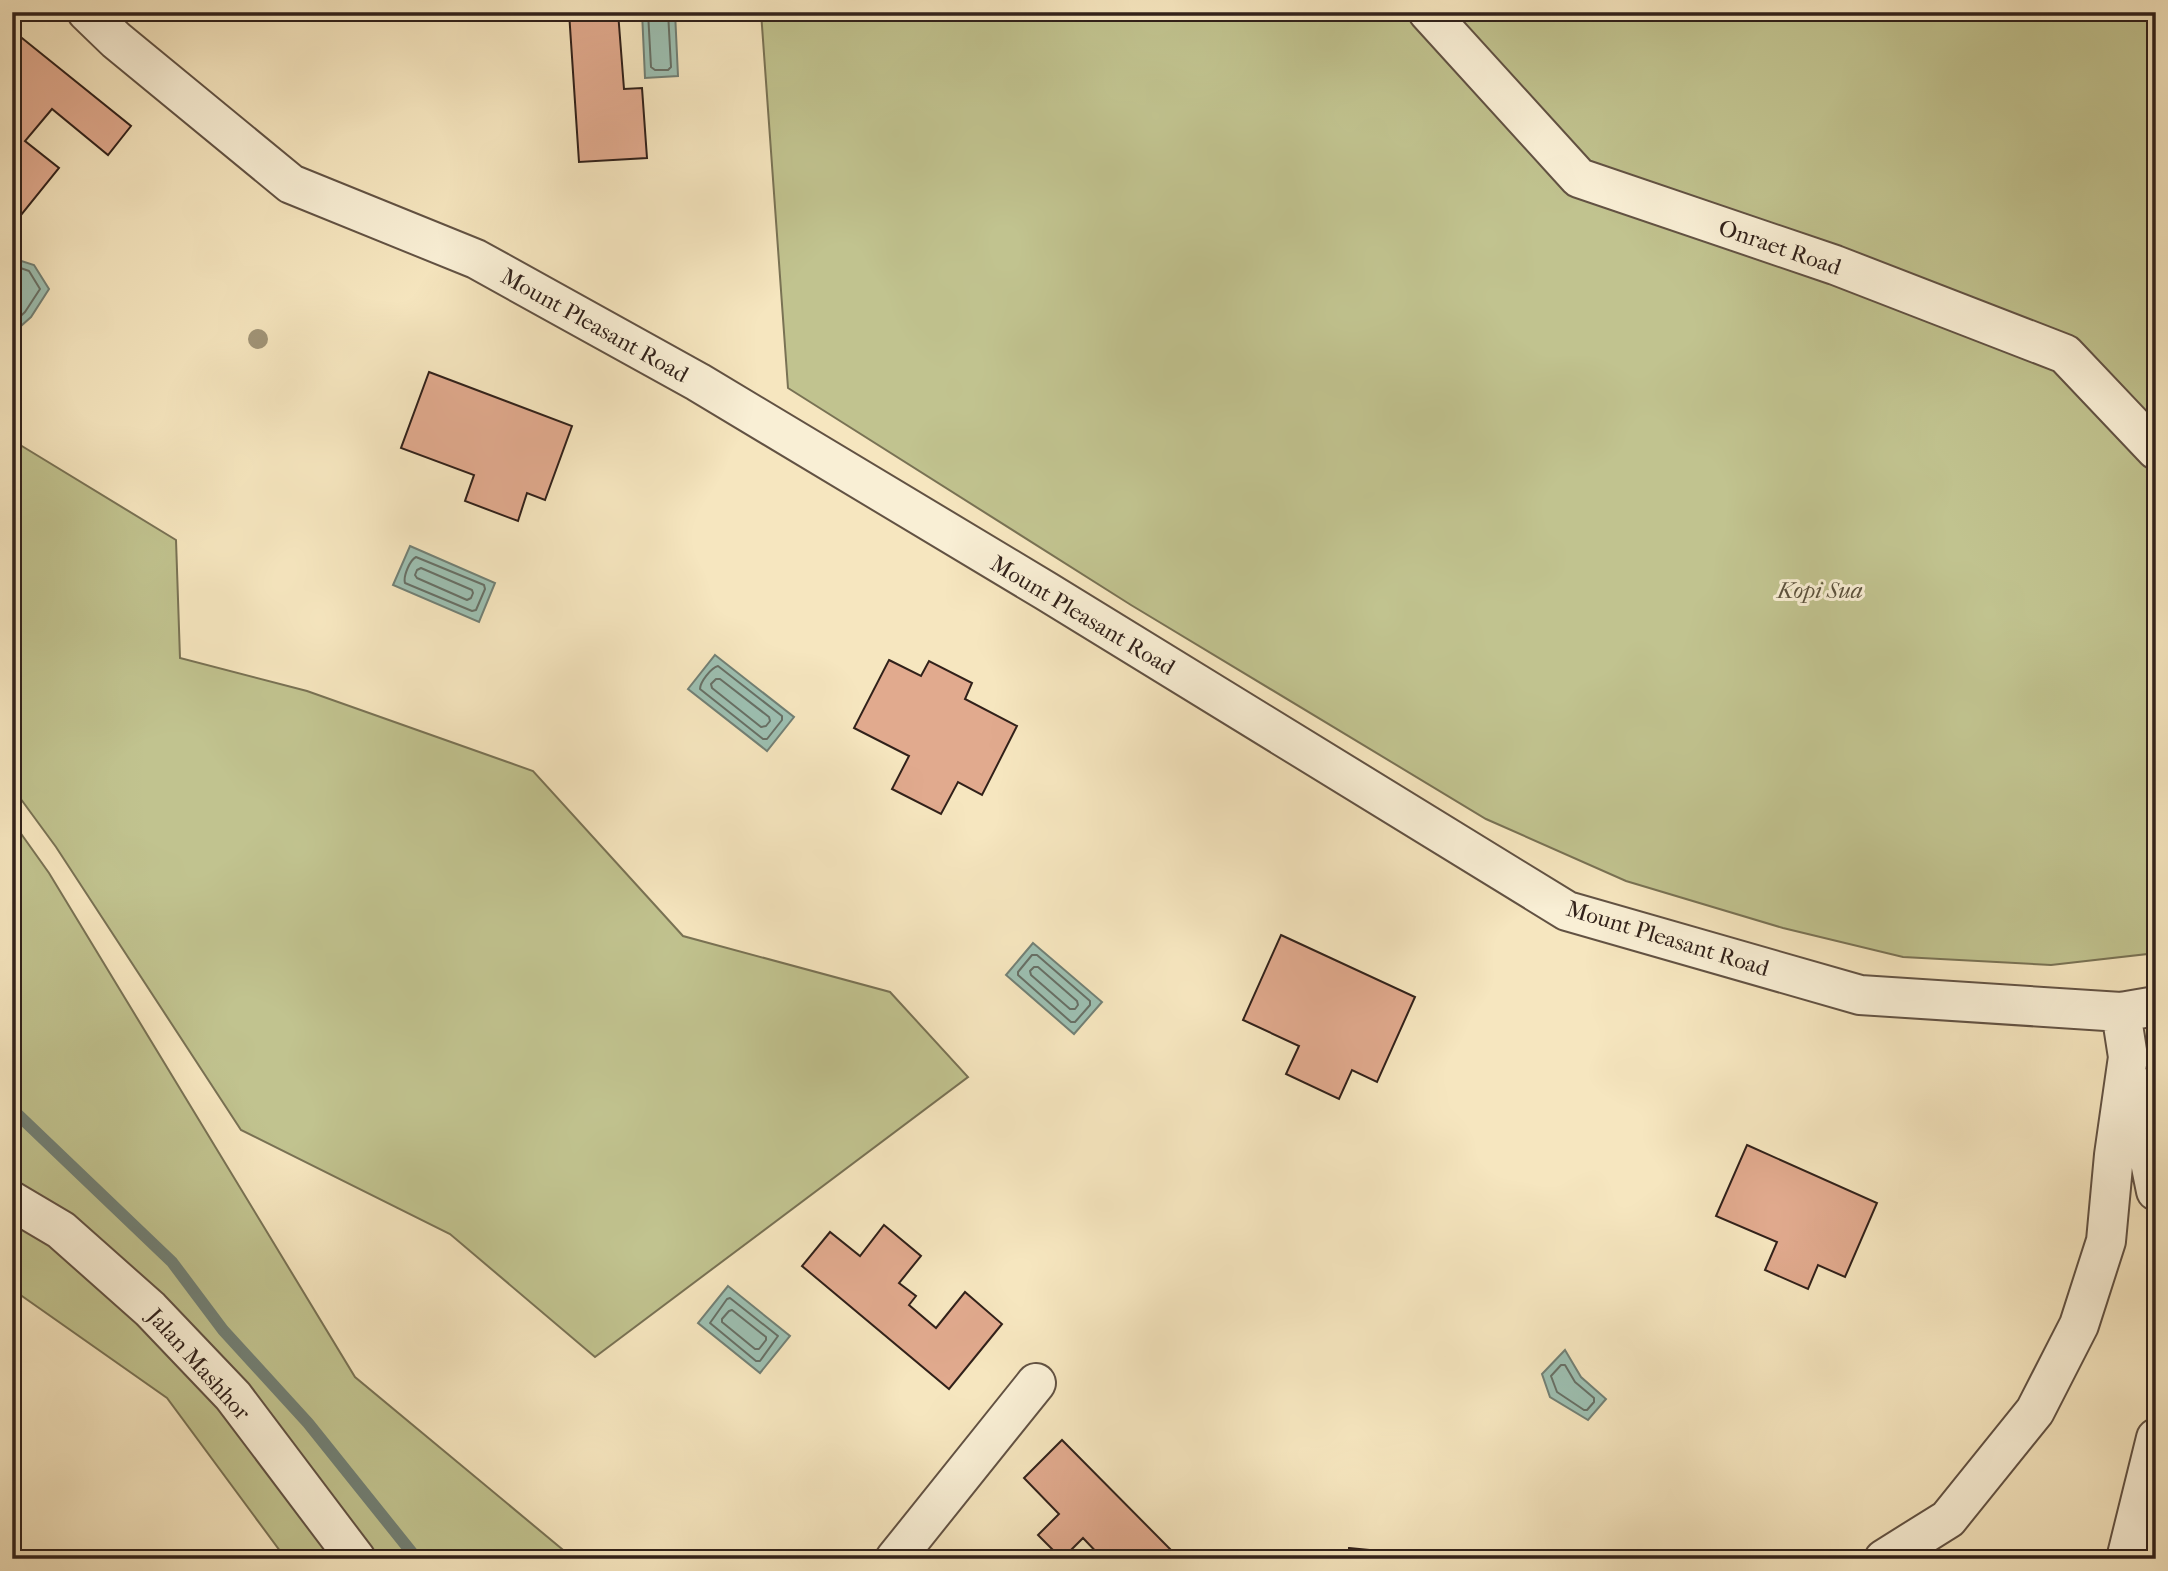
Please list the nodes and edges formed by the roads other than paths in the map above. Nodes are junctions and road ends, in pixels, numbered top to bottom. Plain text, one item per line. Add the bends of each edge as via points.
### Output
1 (87, 12) edge
2 (1428, 12) edge
3 (2156, 450) edge
4 (2138, 1009) edge
5 (2128, 1058) junction
6 (2156, 1191) edge
7 (12, 1201) edge
8 (1036, 1383) dead end
9 (2156, 1438) edge
10 (356, 1559) edge
11 (895, 1559) edge
12 (1884, 1559) edge
13 (2126, 1559) edge

1 - 4 street, Mount Pleasant Road via 291,184 476,259 698,382 1567,911 1860,995
2 - 3 street, Onraet Road via 1579,178 1835,265 2065,354
4 - 5 street
5 - 6 street
5 - 12 street via 2106,1241 2079,1325 2035,1410 1948,1519
7 - 10 street, Jalan Mashhor via 61,1230 150,1309 233,1396
8 - 11 street
9 - 13 street

